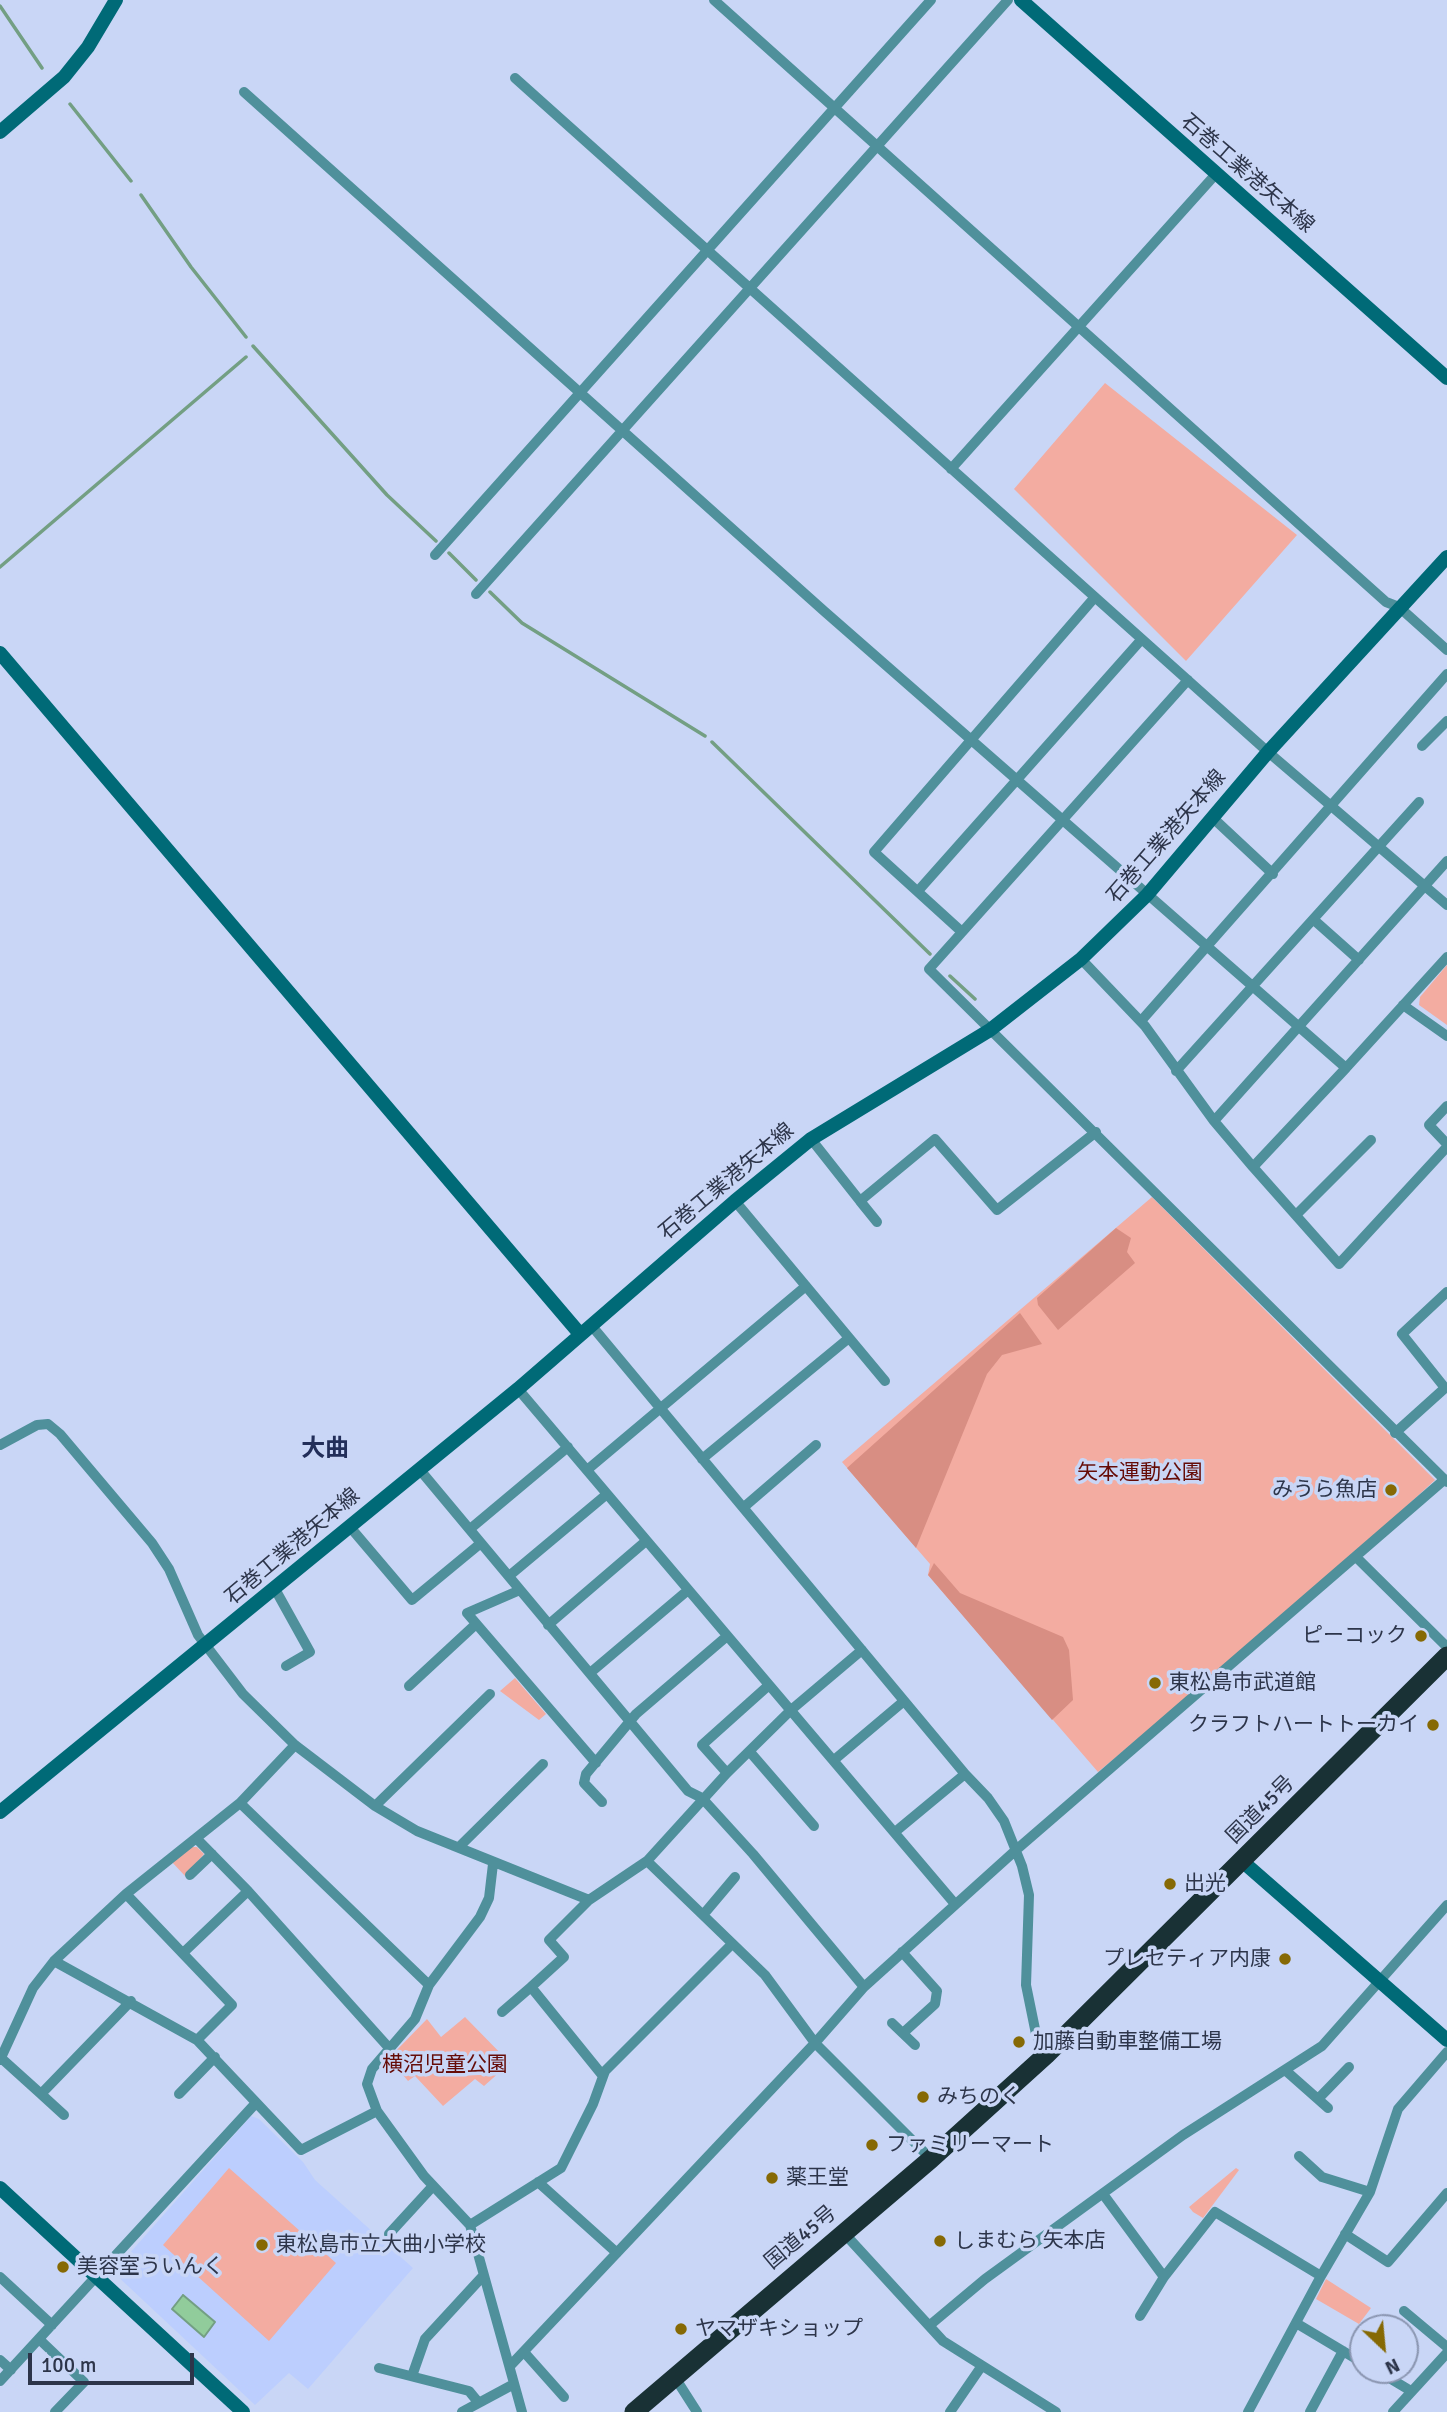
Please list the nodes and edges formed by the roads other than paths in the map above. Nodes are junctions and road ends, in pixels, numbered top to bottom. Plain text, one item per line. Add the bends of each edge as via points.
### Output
1 (116, 0) edge
2 (714, 0) edge
3 (930, 0) edge
4 (1008, 0) edge
5 (1021, 0) edge
6 (515, 78) dead end
7 (244, 92) dead end
8 (837, 107) junction
9 (0, 132) edge
10 (879, 145) junction
11 (1215, 175) junction
12 (710, 250) junction
13 (751, 287) junction
14 (1079, 327) junction
15 (1447, 378) edge
16 (581, 392) junction
17 (625, 430) junction
18 (951, 468) junction
19 (435, 555) dead end
20 (1447, 557) edge
21 (476, 594) dead end
22 (1095, 597) junction
23 (1399, 607) junction
24 (1141, 640) junction
25 (1447, 650) edge
26 (0, 653) edge
27 (1447, 674) edge
28 (1188, 680) junction
29 (1447, 721) edge
30 (971, 739) junction
31 (1422, 747) dead end
32 (1268, 752) junction
33 (1018, 780) junction
34 (1419, 802) dead end
35 (1332, 806) junction
36 (1213, 818) junction
37 (1064, 821) junction
38 (1380, 846) junction
39 (1447, 861) edge
40 (1273, 874) junction
41 (1425, 885) junction
42 (918, 891) junction
43 (1147, 895) junction
44 (1447, 905) edge
45 (1314, 920) junction
46 (962, 932) junction
47 (1207, 947) junction
48 (1447, 957) edge
49 (1081, 959) junction
50 (1359, 960) junction
51 (1253, 986) junction
52 (1403, 1005) junction
53 (1141, 1021) junction
54 (1298, 1026) junction
55 (990, 1030) junction
56 (1447, 1036) edge
57 (1346, 1068) junction
58 (1176, 1071) junction
59 (1447, 1106) edge
60 (1214, 1121) junction
61 (1096, 1132) junction
62 (811, 1139) junction
63 (1371, 1140) dead end
64 (1447, 1146) edge
65 (1253, 1167) junction
66 (735, 1200) junction
67 (860, 1200) junction
68 (1296, 1215) junction
69 (877, 1222) dead end
70 (806, 1286) junction
71 (1447, 1292) edge
72 (586, 1330) junction
73 (849, 1338) junction
74 (885, 1381) dead end
75 (518, 1389) junction
76 (660, 1407) junction
77 (1395, 1433) junction
78 (0, 1445) edge
79 (817, 1445) dead end
80 (568, 1447) junction
81 (702, 1459) junction
82 (420, 1470) junction
83 (587, 1470) junction
84 (1446, 1480) edge
85 (607, 1494) junction
86 (744, 1507) junction
87 (350, 1527) junction
88 (470, 1530) junction
89 (646, 1541) junction
90 (481, 1543) junction
91 (1356, 1557) junction
92 (509, 1577) junction
93 (275, 1589) junction
94 (520, 1590) junction
95 (687, 1591) junction
96 (476, 1624) junction
97 (548, 1625) junction
98 (726, 1637) junction
99 (206, 1647) junction
100 (1447, 1647) edge
101 (862, 1650) junction
102 (1447, 1656) edge
103 (286, 1666) dead end
104 (590, 1673) junction
105 (769, 1685) junction
106 (409, 1686) dead end
107 (490, 1694) dead end
108 (904, 1700) junction
109 (791, 1710) junction
110 (631, 1723) junction
111 (295, 1745) junction
112 (751, 1752) junction
113 (834, 1760) junction
114 (596, 1763) junction
115 (543, 1764) dead end
116 (727, 1773) junction
117 (965, 1774) junction
118 (702, 1798) junction
119 (602, 1802) dead end
120 (240, 1803) junction
121 (374, 1806) junction
122 (0, 1812) edge
123 (814, 1826) dead end
124 (895, 1832) junction
125 (196, 1838) junction
126 (459, 1847) junction
127 (1016, 1850) junction
128 (212, 1854) junction
129 (647, 1861) junction
130 (1242, 1861) junction
131 (493, 1864) junction
132 (190, 1875) dead end
133 (735, 1877) dead end
134 (248, 1891) junction
135 (126, 1894) junction
136 (589, 1900) junction
137 (955, 1904) junction
138 (1447, 1905) edge
139 (703, 1914) junction
140 (733, 1944) junction
141 (902, 1952) junction
142 (183, 1953) junction
143 (54, 1961) junction
144 (1379, 1982) junction
145 (429, 1984) junction
146 (531, 1987) junction
147 (864, 1987) junction
148 (131, 2001) junction
149 (502, 2012) dead end
150 (892, 2023) dead end
151 (903, 2034) junction
152 (197, 2040) junction
153 (1447, 2040) edge
154 (815, 2043) junction
155 (915, 2045) dead end
156 (390, 2049) junction
157 (1447, 2052) edge
158 (1046, 2055) junction
159 (215, 2057) junction
160 (1, 2059) edge
161 (1349, 2067) dead end
162 (1285, 2070) junction
163 (603, 2076) junction
164 (41, 2094) junction
165 (179, 2094) dead end
166 (1318, 2099) junction
167 (255, 2104) junction
168 (1328, 2108) dead end
169 (377, 2111) junction
170 (64, 2115) dead end
171 (1299, 2156) dead end
172 (931, 2159) junction
173 (538, 2182) junction
174 (433, 2186) junction
175 (0, 2188) edge
176 (1370, 2192) junction
177 (1447, 2193) edge
178 (1103, 2194) junction
179 (470, 2225) junction
180 (844, 2232) junction
181 (389, 2234) dead end
182 (1345, 2234) junction
183 (617, 2253) junction
184 (95, 2275) junction
185 (483, 2276) junction
186 (1321, 2276) junction
187 (0, 2277) edge
188 (1164, 2277) junction
189 (1404, 2311) dead end
190 (1140, 2316) dead end
191 (1296, 2323) junction
192 (52, 2325) junction
193 (930, 2325) junction
194 (39, 2339) junction
195 (524, 2351) junction
196 (1343, 2351) junction
197 (1446, 2353) edge
198 (1349, 2354) edge
199 (0, 2360) edge
200 (510, 2366) junction
201 (981, 2367) junction
202 (379, 2368) dead end
203 (11, 2370) junction
204 (674, 2375) junction
205 (412, 2376) junction
206 (0, 2381) edge
207 (514, 2384) junction
208 (1399, 2384) edge
209 (1411, 2391) junction
210 (564, 2397) dead end
211 (478, 2402) junction
212 (1037, 2407) edge
213 (234, 2409) edge
214 (55, 2412) edge
215 (462, 2412) edge
216 (522, 2412) edge
217 (634, 2412) edge
218 (697, 2412) edge
219 (950, 2412) edge
220 (1056, 2412) edge
221 (1248, 2412) edge
222 (1310, 2412) edge
223 (1393, 2412) edge

1 - 9 main road via 64,77
2 - 8 street
3 - 8 street
4 - 10 street
5 - 11 main road, 石巻工業港矢本線
6 - 12 street
7 - 16 street
8 - 10 street
8 - 12 street
10 - 13 street
10 - 14 street
11 - 14 street
11 - 15 main road, 石巻工業港矢本線
12 - 13 street
12 - 16 street
13 - 17 street
13 - 18 street
14 - 18 street
14 - 23 street via 1386,601
16 - 17 street
16 - 19 street
17 - 21 street
17 - 30 street
18 - 22 street
20 - 23 main road, 石巻工業港矢本線
22 - 24 street
22 - 30 street
23 - 25 street
23 - 32 main road, 石巻工業港矢本線
24 - 28 street
24 - 33 street
26 - 72 main road
27 - 35 street
28 - 32 street
28 - 37 street
29 - 31 street
30 - 33 street
30 - 42 street via 874,852
32 - 35 street
32 - 36 main road, 石巻工業港矢本線
33 - 37 street
33 - 42 street
34 - 38 street
35 - 38 street
35 - 40 street
36 - 40 street
36 - 43 main road, 石巻工業港矢本線
37 - 43 street
37 - 46 street
38 - 41 street
38 - 45 street
39 - 41 street
40 - 47 street
41 - 44 street
41 - 50 street
42 - 46 street
43 - 47 street
43 - 49 main road, 石巻工業港矢本線
45 - 50 street
45 - 51 street
46 - 55 street via 929,969
47 - 51 street
47 - 53 street
48 - 52 street
49 - 53 street
49 - 55 main road, 石巻工業港矢本線
50 - 54 street
51 - 54 street
51 - 58 street
52 - 56 street
52 - 57 street
53 - 58 street
54 - 57 street
54 - 60 street
55 - 61 street
55 - 62 main road, 石巻工業港矢本線
57 - 65 street
58 - 60 street
59 - 64 street via 1429,1125
60 - 65 street
61 - 67 street via 997,1210 935,1139
61 - 77 street
62 - 66 main road, 石巻工業港矢本線
62 - 67 street
63 - 68 street
64 - 68 street via 1339,1264
65 - 68 street
66 - 70 street
66 - 72 main road, 石巻工業港矢本線
67 - 69 street
70 - 73 street
70 - 76 street
71 - 77 street via 1402,1334 1445,1388
72 - 75 main road, 石巻工業港矢本線
72 - 76 street
73 - 74 street
73 - 81 street
75 - 80 street
75 - 82 main road, 石巻工業港矢本線
76 - 81 street
76 - 83 street
77 - 84 street
78 - 99 street via 37,1424 48,1424 60,1434 152,1543
79 - 86 street
80 - 83 street
80 - 88 street
81 - 86 street
82 - 87 main road, 石巻工業港矢本線
82 - 88 street
83 - 85 street
84 - 91 street
85 - 89 street
85 - 92 street
86 - 101 street
87 - 90 street via 412,1600
87 - 93 main road, 石巻工業港矢本線
88 - 90 street
89 - 95 street
89 - 97 street
90 - 92 street
91 - 100 street
91 - 127 street
92 - 94 street
93 - 99 main road, 石巻工業港矢本線
93 - 103 street via 314,1650
94 - 96 street via 467,1613
94 - 97 street
95 - 98 street
95 - 104 street
96 - 106 street
96 - 114 street
97 - 104 street
98 - 105 street
98 - 110 street
99 - 111 street via 260,1714
99 - 122 main road, 石巻工業港矢本線
101 - 108 street
101 - 109 street
102 - 130 highway, 国道45号
104 - 110 street
105 - 109 street
105 - 116 street via 702,1745
107 - 121 street
108 - 113 street
108 - 117 street
109 - 112 street
109 - 113 street
110 - 114 street
110 - 118 street via 688,1791
111 - 120 street
111 - 121 street
112 - 116 street
112 - 123 street
113 - 124 street
114 - 119 street via 584,1783
115 - 126 street
116 - 118 street
117 - 124 street
117 - 127 street via 1004,1821
118 - 129 street
118 - 147 street
120 - 125 street
120 - 145 street
121 - 126 street via 417,1831
124 - 137 street
125 - 128 street
125 - 135 street
126 - 131 street
127 - 137 street
127 - 158 street via 1029,1895 1026,1985 1036,2034
128 - 132 street
128 - 134 street
129 - 136 street
129 - 139 street
130 - 144 main road
130 - 158 highway, 国道45号
131 - 136 street
131 - 145 street via 489,1898 480,1917
133 - 139 street
134 - 142 street
134 - 156 street
135 - 142 street
135 - 143 street
136 - 146 street via 549,1940 564,1957
137 - 141 street
138 - 144 street
139 - 140 street
140 - 154 street via 780,1993
140 - 163 street
141 - 147 street
141 - 151 street via 937,1991 935,2004
142 - 152 street via 232,2005
143 - 148 street
143 - 160 street via 33,1988
144 - 153 main road
144 - 162 street via 1327,2041
145 - 156 street via 415,2019
146 - 149 street
146 - 163 street
147 - 154 street
148 - 152 street
148 - 164 street
150 - 151 street
151 - 155 street
152 - 159 street
154 - 172 street
154 - 183 street
156 - 169 street via 372,2069 367,2084
157 - 176 street via 1398,2109
158 - 172 highway, 国道45号
159 - 165 street
159 - 167 street
160 - 164 street
161 - 166 street
162 - 166 street
162 - 178 street via 1183,2135
163 - 173 street via 561,2168
164 - 170 street
166 - 168 street
167 - 169 street via 301,2150
167 - 184 street
169 - 174 street
171 - 176 street via 1322,2177
172 - 180 highway, 国道45号
173 - 179 street
173 - 183 street
174 - 179 street
174 - 181 street
175 - 184 main road
176 - 182 street
177 - 182 street via 1388,2262
178 - 188 street
178 - 193 street
179 - 185 street
180 - 193 street
180 - 204 highway, 国道45号
182 - 186 street
183 - 195 street
184 - 192 street
184 - 213 main road
185 - 200 street
185 - 205 street via 425,2339
186 - 188 street via 1215,2212
186 - 191 street
187 - 192 street
188 - 190 street
189 - 197 street
191 - 196 street
191 - 221 street
192 - 194 street
193 - 201 street via 943,2341
194 - 203 street
194 - 214 street via 84,2382
195 - 200 street
195 - 210 street
196 - 198 street
196 - 222 street
197 - 209 street
199 - 203 street
200 - 207 street
201 - 212 street
201 - 219 street
202 - 205 street
203 - 206 street
204 - 217 highway, 国道45号
204 - 218 street
205 - 211 street via 469,2391
207 - 211 street
207 - 216 street
208 - 209 street
209 - 223 street
211 - 215 street
212 - 220 street

